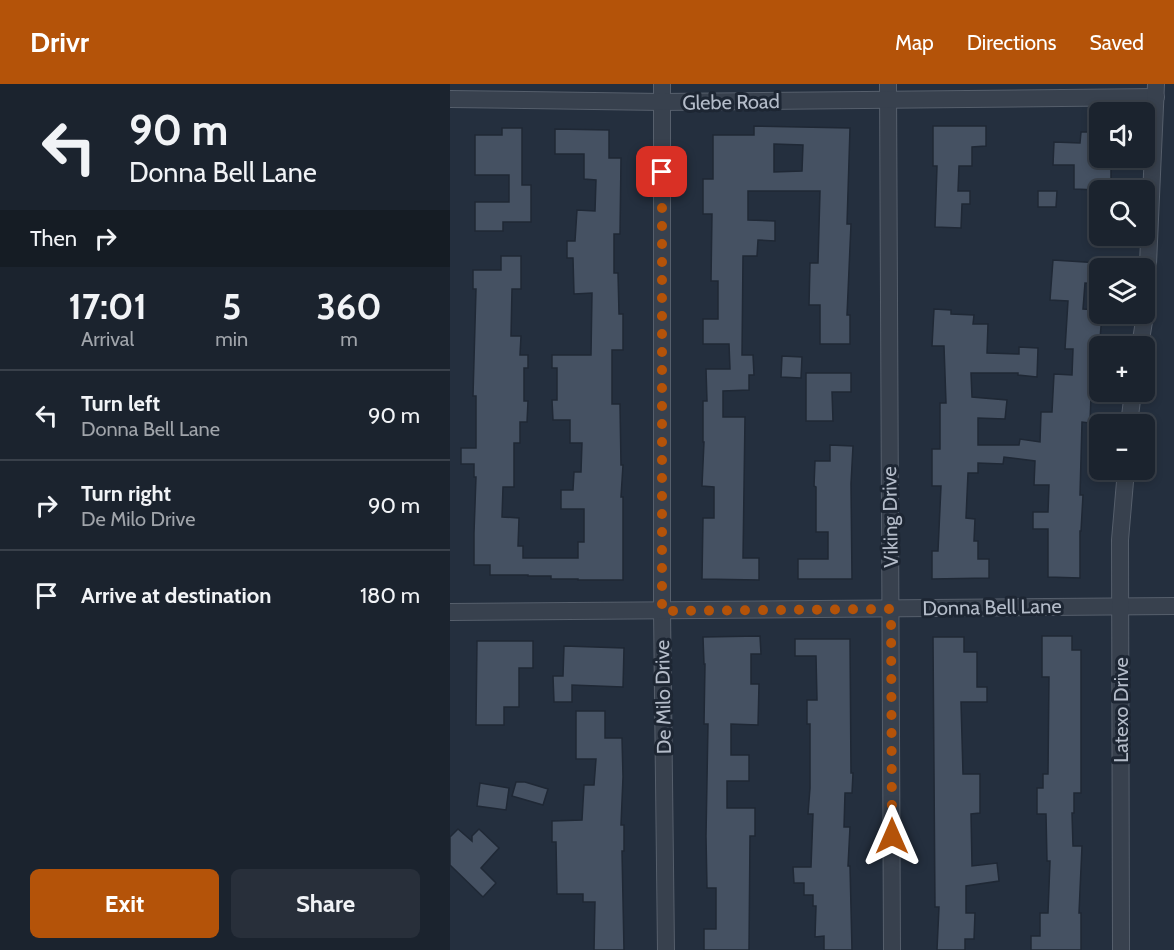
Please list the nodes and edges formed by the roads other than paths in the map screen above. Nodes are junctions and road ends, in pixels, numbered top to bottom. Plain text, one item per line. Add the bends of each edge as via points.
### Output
1 (662, 84) edge
2 (1156, 91) edge
3 (888, 92) edge
4 (450, 99) edge
5 (662, 102) junction
6 (1142, 336) edge
7 (1125, 480) edge
8 (1121, 606) junction
9 (1174, 606) edge
10 (891, 609) junction
11 (662, 611) junction
12 (450, 612) edge
13 (666, 950) edge
14 (892, 950) edge
15 (1121, 950) edge

1 - 5 street, De Milo Drive
2 - 3 street, Glebe Road
2 - 6 street
3 - 5 street, Glebe Road
3 - 10 street, Viking Drive
4 - 5 street, Glebe Road
5 - 11 street, De Milo Drive
7 - 8 street, Latexo Drive via 1120,540
8 - 9 street, Donna Bell Lane
8 - 10 street, Donna Bell Lane
8 - 15 street, Latexo Drive
10 - 11 street, Donna Bell Lane
10 - 14 street, Viking Drive
11 - 12 street, Donna Bell Lane
11 - 13 street, De Milo Drive

